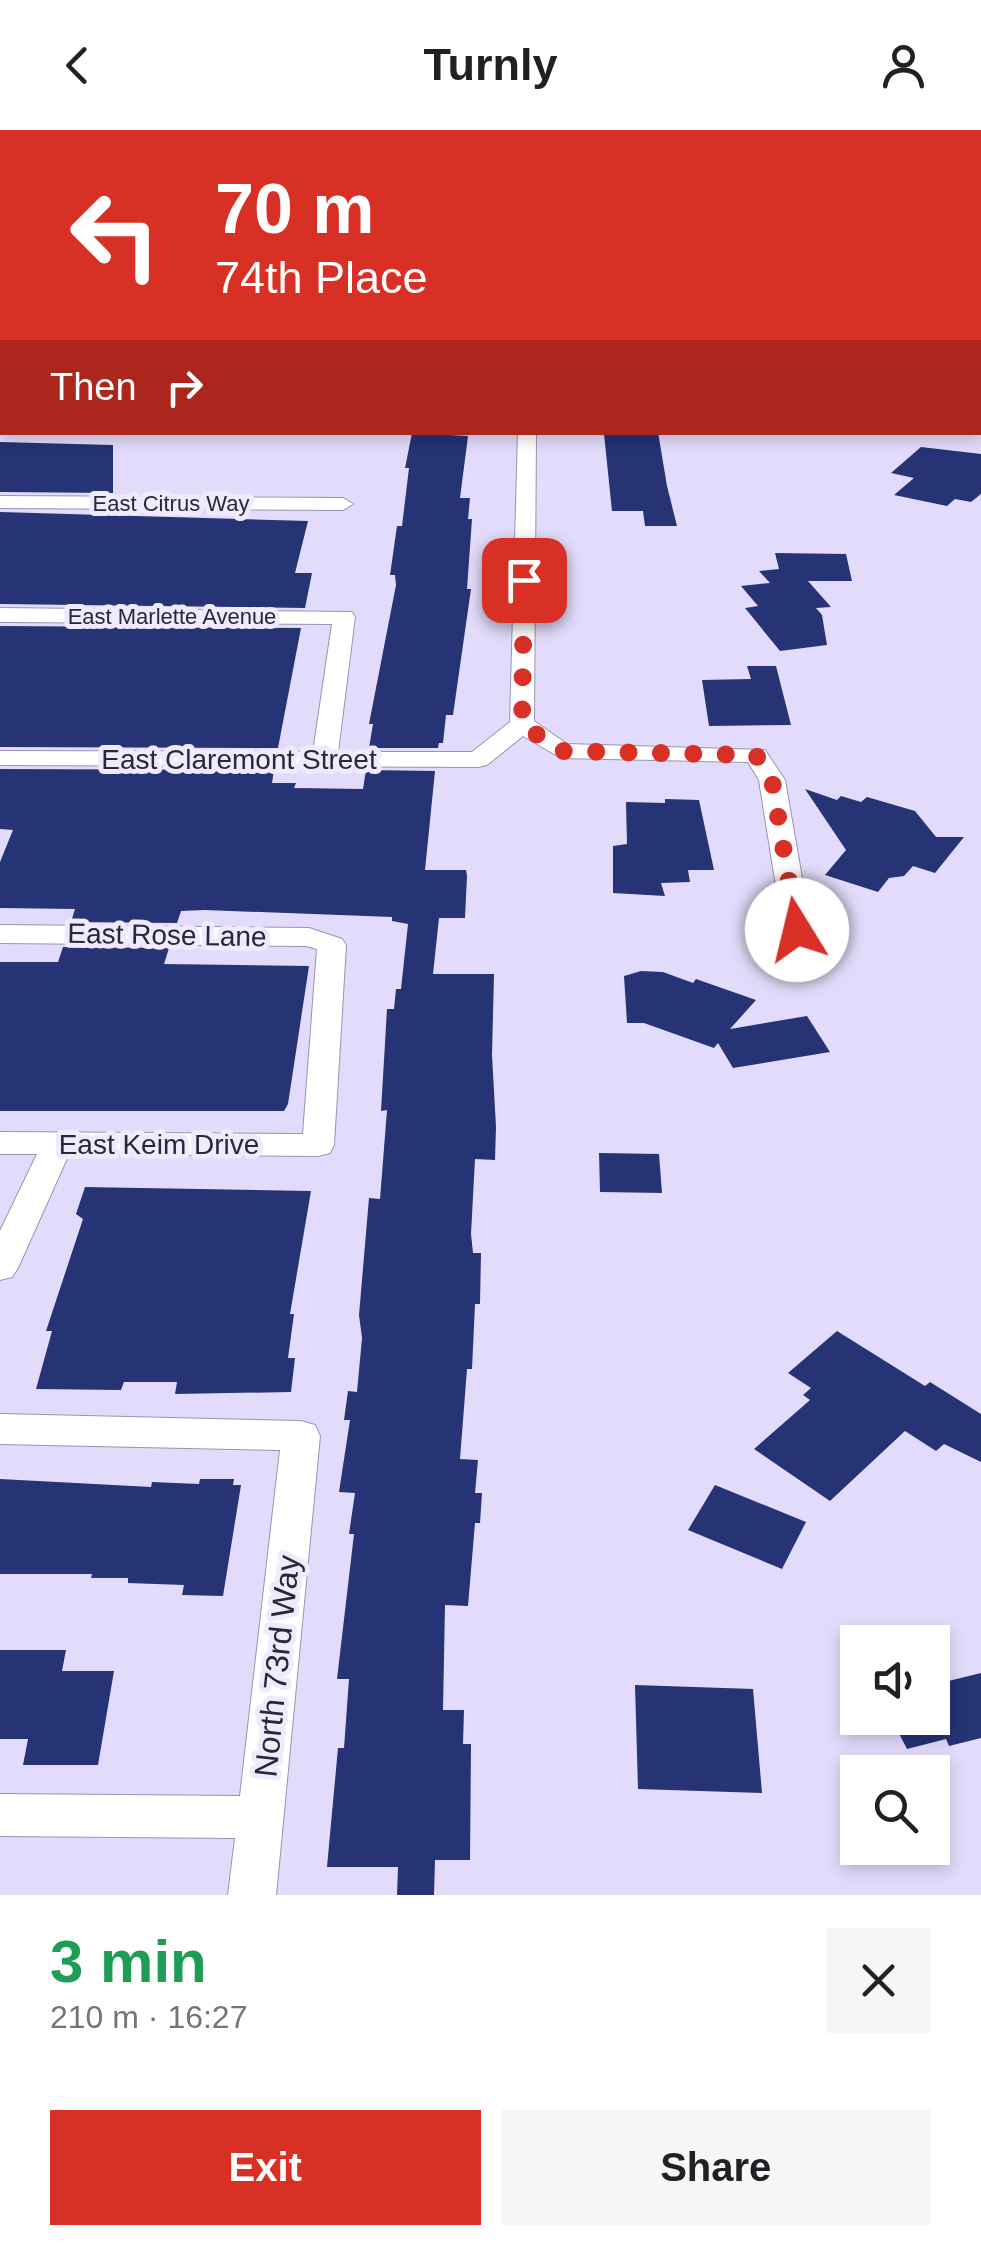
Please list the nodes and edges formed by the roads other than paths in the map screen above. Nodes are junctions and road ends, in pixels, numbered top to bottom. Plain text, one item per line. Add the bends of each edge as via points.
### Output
1 (527, 435) edge
2 (0, 502) edge
3 (343, 504) dead end
4 (0, 615) edge
5 (522, 724) junction
6 (0, 758) edge
7 (324, 760) junction
8 (797, 930) dead end
9 (0, 934) edge
10 (0, 1143) edge
11 (58, 1143) junction
12 (318, 1144) joint
13 (0, 1268) edge
14 (0, 1429) edge
15 (0, 1815) edge
16 (261, 1817) junction
17 (252, 1895) edge

1 - 5 street
2 - 3 street, East Citrus Way
4 - 7 street, East Marlette Avenue via 344,617
5 - 7 street, East Claremont Street via 478,760
5 - 8 street via 560,751 756,755 772,780
6 - 7 street, East Claremont Street
9 - 12 street, East Rose Lane via 309,937 332,945
10 - 11 street, East Keim Drive
11 - 12 street, East Keim Drive
11 - 13 street
14 - 16 street, North 73rd Way via 300,1436
15 - 16 street
16 - 17 street, North 73rd Way

